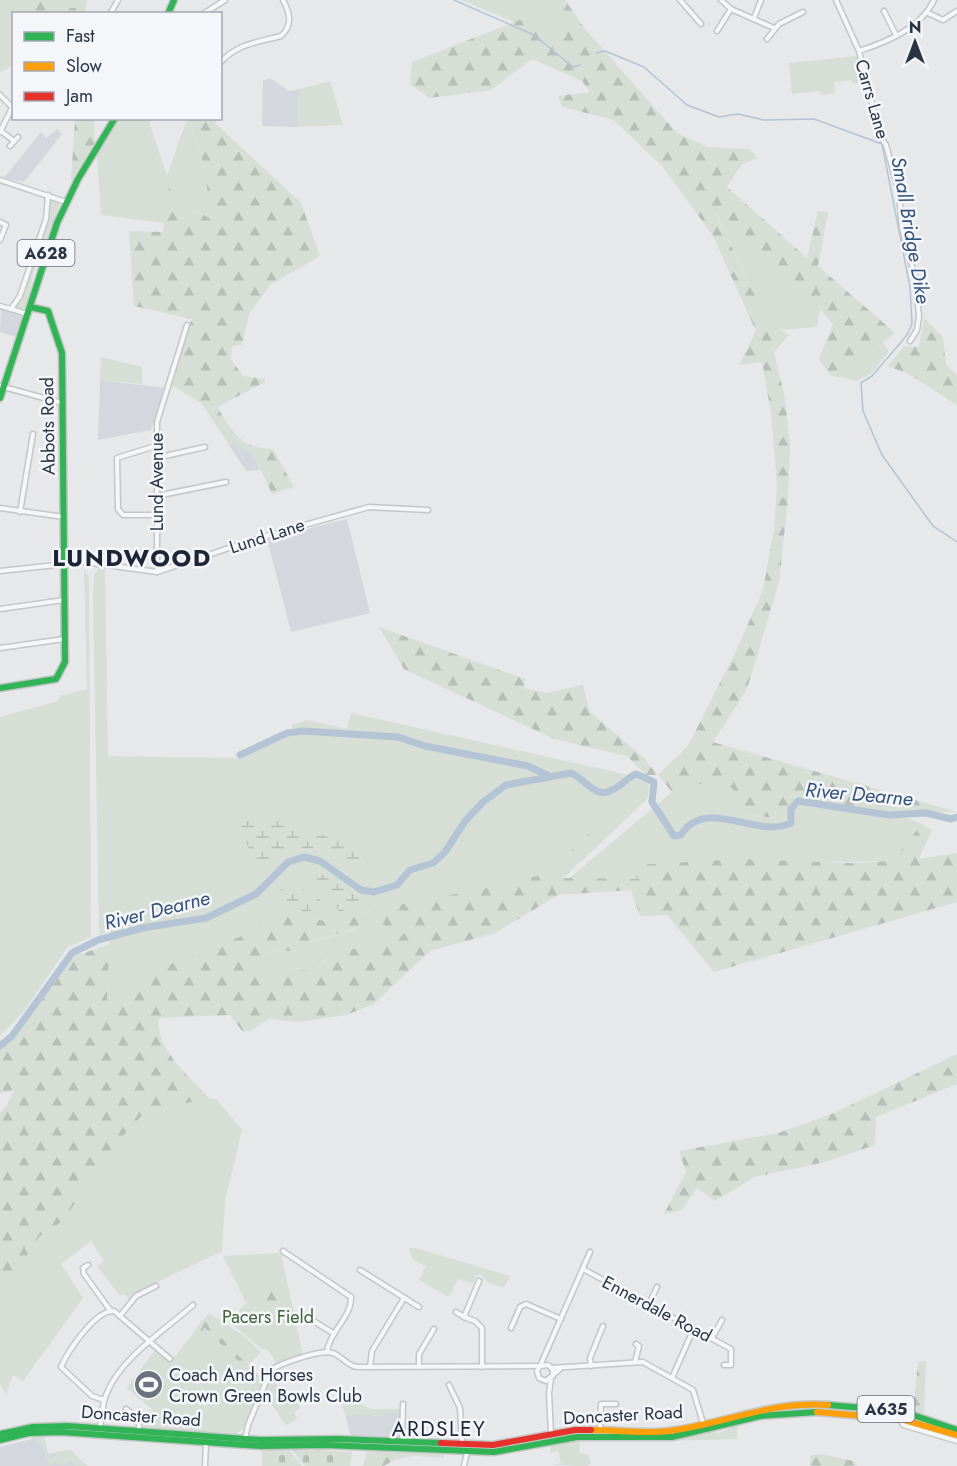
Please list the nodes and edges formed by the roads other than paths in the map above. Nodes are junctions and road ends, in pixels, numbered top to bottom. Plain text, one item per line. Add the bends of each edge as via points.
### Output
1 (225, 0) edge
2 (283, 0) edge
3 (680, 0) edge
4 (721, 0) edge
5 (761, 0) edge
6 (836, 0) edge
7 (934, 0) edge
8 (731, 9) junction
9 (884, 11) dead end
10 (957, 11) edge
11 (206, 12) edge
12 (803, 12) dead end
13 (928, 13) junction
14 (753, 18) junction
15 (700, 24) dead end
16 (774, 28) junction
17 (717, 31) dead end
18 (896, 35) junction
19 (767, 39) dead end
20 (859, 51) junction
21 (222, 61) edge
22 (0, 96) edge
23 (12, 105) edge
24 (114, 120) edge
25 (1, 131) edge
26 (18, 137) dead end
27 (14, 141) junction
28 (10, 146) dead end
29 (0, 180) edge
30 (48, 195) junction
31 (66, 202) junction
32 (0, 222) edge
33 (0, 240) edge
34 (0, 306) edge
35 (11, 309) junction
36 (29, 310) junction
37 (187, 325) dead end
38 (910, 341) dead end
39 (2, 386) edge
40 (0, 398) edge
41 (62, 403) junction
42 (33, 434) dead end
43 (155, 446) junction
44 (205, 447) dead end
45 (156, 458) junction
46 (226, 482) dead end
47 (156, 496) junction
48 (0, 508) edge
49 (428, 510) dead end
50 (20, 512) junction
51 (157, 515) junction
52 (64, 517) junction
53 (64, 563) junction
54 (0, 571) edge
55 (157, 572) junction
56 (64, 600) junction
57 (0, 609) edge
58 (64, 639) junction
59 (0, 648) edge
60 (0, 688) edge
61 (283, 1251) dead end
62 (590, 1252) dead end
63 (88, 1265) dead end
64 (583, 1269) junction
65 (360, 1270) dead end
66 (479, 1281) dead end
67 (156, 1286) dead end
68 (657, 1287) dead end
69 (404, 1298) junction
70 (649, 1304) junction
71 (193, 1305) dead end
72 (419, 1307) dead end
73 (112, 1310) junction
74 (456, 1312) dead end
75 (302, 1314) dead end
76 (120, 1316) junction
77 (464, 1317) junction
78 (561, 1318) junction
79 (722, 1320) dead end
80 (513, 1326) dead end
81 (603, 1326) dead end
82 (694, 1328) junction
83 (434, 1329) dead end
84 (333, 1333) junction
85 (712, 1338) junction
86 (151, 1343) junction
87 (636, 1344) dead end
88 (327, 1352) junction
89 (546, 1355) junction
90 (170, 1359) dead end
91 (635, 1362) junction
92 (724, 1365) dead end
93 (419, 1366) junction
94 (540, 1366) junction
95 (591, 1366) junction
96 (370, 1367) junction
97 (482, 1367) junction
98 (551, 1367) junction
99 (526, 1368) junction
100 (562, 1368) junction
101 (552, 1377) junction
102 (539, 1378) junction
103 (672, 1378) junction
104 (449, 1385) dead end
105 (549, 1393) junction
106 (104, 1400) junction
107 (403, 1404) dead end
108 (616, 1404) dead end
109 (801, 1408) junction
110 (126, 1409) dead end
111 (886, 1409) junction
112 (901, 1419) junction
113 (700, 1427) junction
114 (600, 1430) junction
115 (957, 1430) edge
116 (100, 1431) junction
117 (139, 1431) junction
118 (0, 1434) edge
119 (618, 1434) junction
120 (957, 1435) edge
121 (552, 1437) junction
122 (0, 1440) edge
123 (206, 1440) junction
124 (957, 1441) edge
125 (243, 1442) junction
126 (402, 1442) junction
127 (372, 1444) junction
128 (462, 1445) junction
129 (467, 1452) junction
130 (205, 1466) edge
131 (464, 1466) edge

1 - 11 street
2 - 21 street via 290,19 281,36 238,48
3 - 15 street
4 - 8 street
5 - 14 street
6 - 20 street, Carrs Lane
7 - 13 street
8 - 14 street
8 - 17 street
9 - 18 street
10 - 13 street via 944,21
12 - 16 street
13 - 18 street
14 - 16 street
16 - 19 street
18 - 20 street
20 - 38 street, Carrs Lane via 899,192 902,228 916,281 919,317
22 - 23 street
23 - 25 street
24 - 31 main road, A628
25 - 27 street
26 - 27 street
27 - 28 street
29 - 30 street
30 - 31 street
30 - 35 street via 46,219 20,296
31 - 36 main road, A628 via 48,244
32 - 33 street via 6,225
34 - 35 street
35 - 36 street
36 - 39 main road, A628
36 - 41 main road, Abbots Road via 48,311 58,335
37 - 43 street, Lund Avenue via 157,422
39 - 40 main road, A628
39 - 41 street
41 - 52 main road, Abbots Road
42 - 50 street
43 - 45 street, Lund Avenue
43 - 51 street via 118,456 116,462 118,509 123,515
44 - 45 street
45 - 47 street, Lund Avenue
46 - 47 street
47 - 51 street, Lund Avenue
48 - 50 street
49 - 55 street, Lund Lane via 369,507
50 - 52 street
51 - 55 street, Lund Avenue
52 - 53 main road, Abbots Road
53 - 54 street, Lund Lane
53 - 55 street, Lund Lane via 99,563
53 - 56 main road, Abbots Road
56 - 57 street
56 - 58 main road, Abbots Road
58 - 59 street
58 - 60 main road, Abbots Road via 63,670 56,679
61 - 84 street via 351,1297 351,1305
62 - 64 street
63 - 73 street via 84,1274
64 - 70 street, Ennerdale Road
64 - 78 street
65 - 69 street
66 - 77 street
67 - 76 street via 136,1296
68 - 70 street
69 - 72 street
69 - 96 street via 372,1351
70 - 82 street, Ennerdale Road
71 - 86 street
73 - 76 street
73 - 106 street via 89,1324 63,1362 62,1370 92,1396
74 - 77 street
75 - 84 street
76 - 86 street
77 - 97 street via 482,1328
78 - 80 street via 526,1304 514,1316
78 - 89 street
79 - 85 street
81 - 95 street via 590,1358
82 - 85 street, Ennerdale Road
82 - 103 street
83 - 93 street via 419,1354
84 - 88 street
85 - 92 street, Ennerdale Road via 731,1349 731,1365
86 - 90 street
86 - 106 street via 121,1370
87 - 91 street via 639,1346
88 - 96 street via 340,1356 350,1366
88 - 125 street via 271,1370
89 - 94 street
89 - 98 street
91 - 95 street
91 - 103 street via 643,1362
93 - 96 street
93 - 97 street
94 - 98 street
94 - 99 street
94 - 102 street
95 - 100 street
97 - 99 street
98 - 100 street
98 - 101 street
99 - 102 street
100 - 101 street
101 - 102 street via 546,1381
101 - 105 street
102 - 105 street
103 - 113 street via 693,1390
104 - 128 street via 460,1408
105 - 121 street
106 - 116 street
107 - 126 street
108 - 114 street via 599,1404
109 - 111 main road, Doncaster Road / A635
109 - 112 main road, Doncaster Road / A635
109 - 113 main road, Doncaster Road / A635
110 - 117 street via 139,1419
111 - 112 main road via 898,1413
111 - 115 main road, Doncaster Road / A635 via 918,1415
112 - 120 main road, Doncaster Road / A635
112 - 124 street, Doncaster Road via 903,1425
113 - 119 main road, Doncaster Road / A635 via 660,1438
114 - 119 main road, Doncaster Road / A635
114 - 121 main road, Doncaster Road / A635
116 - 117 main road, Doncaster Road / A635
116 - 118 main road, Doncaster Road / A635 via 48,1426
116 - 122 main road, Doncaster Road / A635 via 50,1432
116 - 123 main road, Doncaster Road / A635
117 - 123 main road, Doncaster Road / A635
119 - 121 main road, Doncaster Road / A635
121 - 128 main road, Doncaster Road / A635
121 - 129 main road, Doncaster Road / A635 via 516,1449
123 - 125 main road, Doncaster Road / A635
123 - 130 street
125 - 127 main road, Doncaster Road / A635
126 - 127 main road, Doncaster Road / A635
126 - 128 main road, Doncaster Road / A635
127 - 129 main road, Doncaster Road / A635
128 - 129 main road
129 - 131 street

